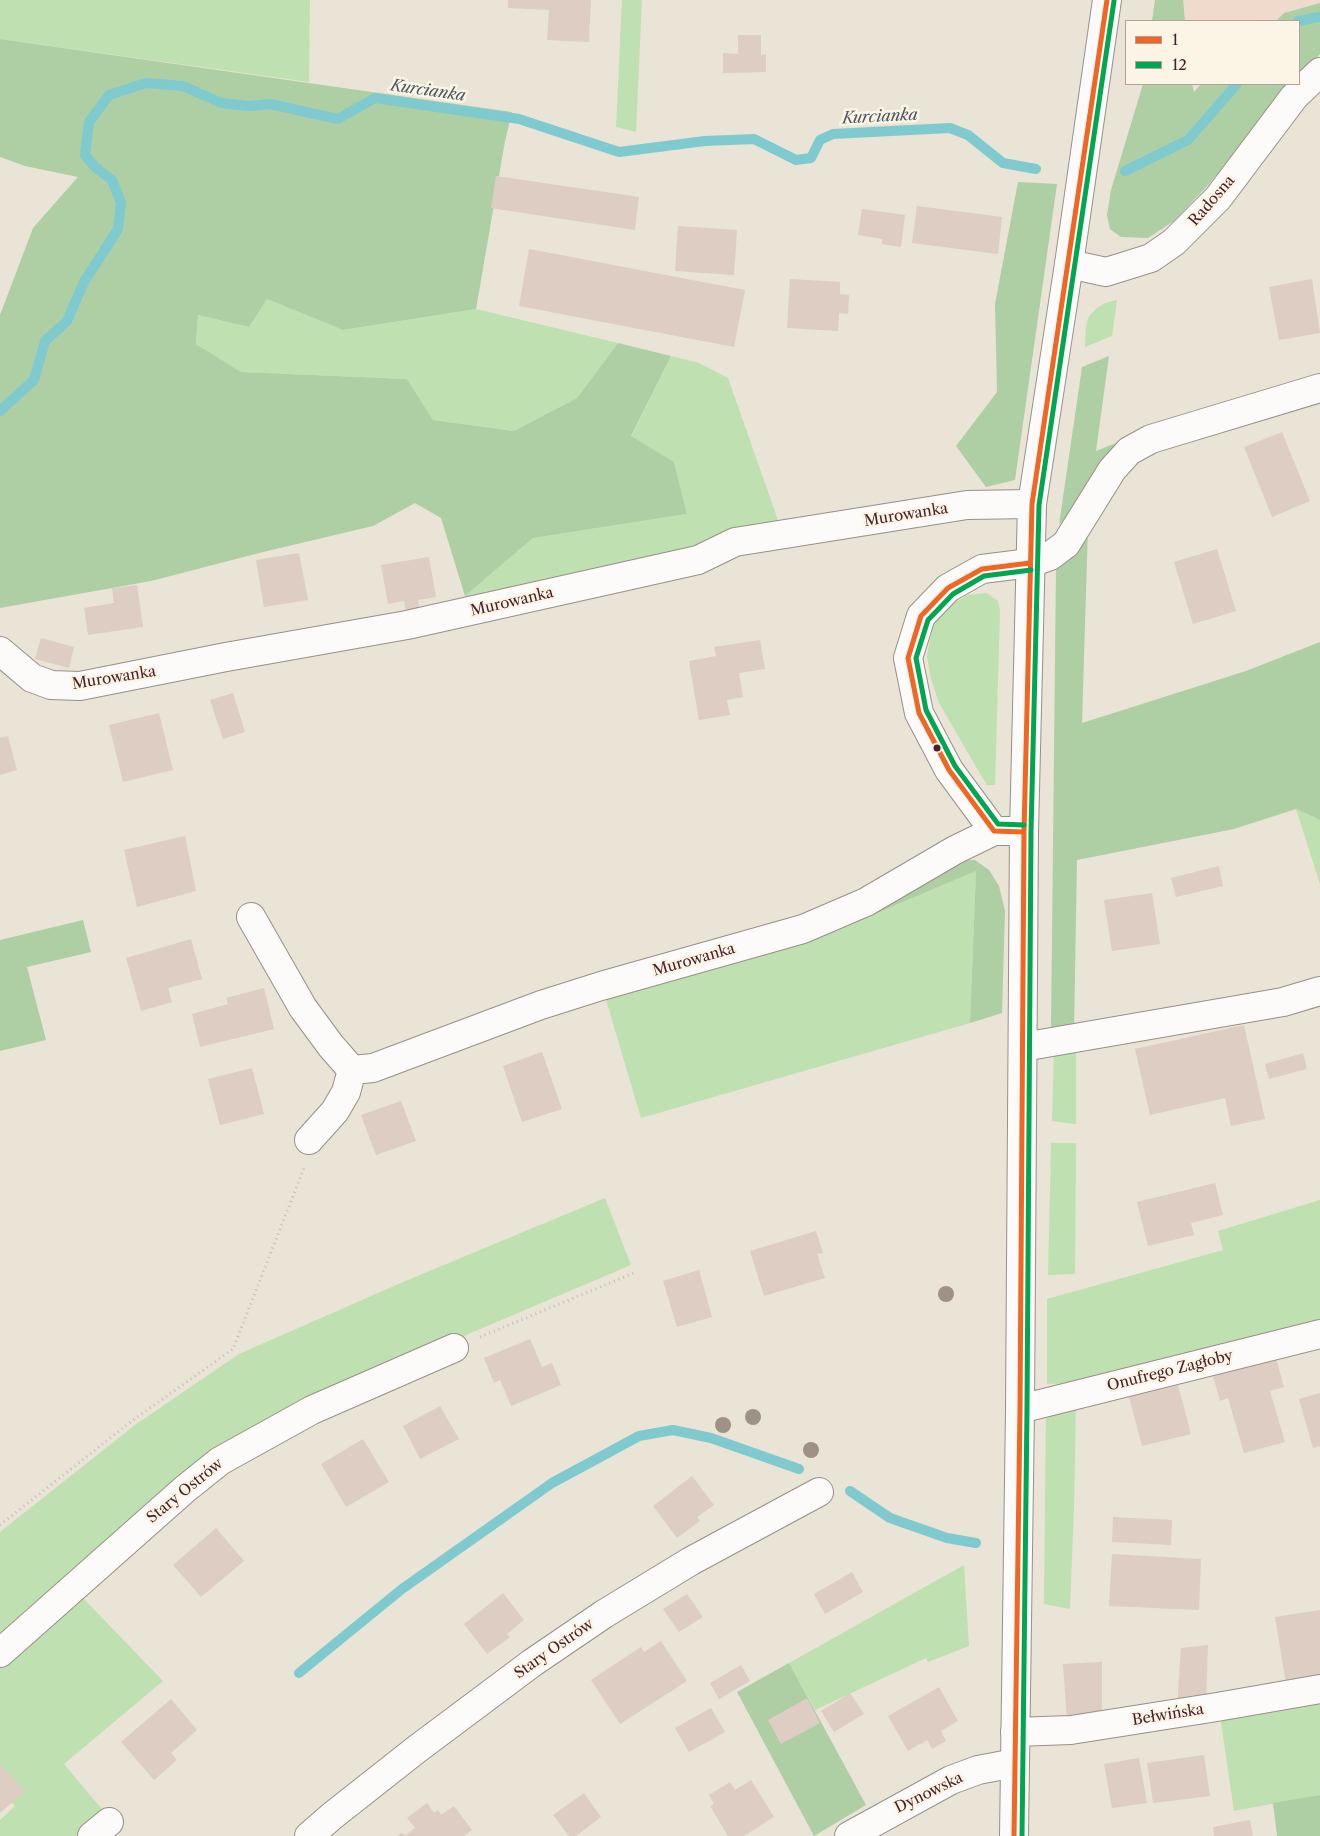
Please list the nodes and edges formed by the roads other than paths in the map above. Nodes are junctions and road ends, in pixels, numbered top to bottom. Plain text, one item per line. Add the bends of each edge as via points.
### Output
1 (1107, 0) edge
2 (1320, 72) edge
3 (1069, 264) junction
4 (1320, 388) edge
5 (1032, 504) junction
6 (1030, 563) junction
7 (0, 651) edge
8 (994, 831) junction
9 (1024, 832) junction
10 (251, 917) dead end
11 (1320, 991) edge
12 (1023, 1046) junction
13 (352, 1070) junction
14 (309, 1140) road end
15 (1320, 1334) edge
16 (454, 1348) road end
17 (1020, 1409) junction
18 (819, 1492) dead end
19 (0, 1653) edge
20 (1320, 1688) edge
21 (1014, 1732) junction
22 (1015, 1763) junction
23 (309, 1836) edge
24 (849, 1836) edge
25 (1014, 1836) edge

1 - 3 street
2 - 3 street, Radosna via 1294,97 1218,198 1174,242 1151,258 1106,272
3 - 5 street
4 - 6 street via 1171,432 1129,451 1112,470 1066,544 1050,556
5 - 6 street
5 - 7 street, Murowanka via 967,505 735,542 698,560 407,625 80,686 51,685 32,678
6 - 8 street via 982,569 948,588 921,616 908,658 919,713 949,770
6 - 9 street
8 - 9 street, Murowanka
8 - 13 street, Murowanka via 866,902 803,929 601,986 373,1068
9 - 12 street
10 - 13 street via 303,1008
11 - 12 street via 1283,1002
12 - 17 street
13 - 14 street via 336,1111
15 - 17 street, Onufrego Zagłoby
16 - 19 street, Stary Ostrów via 312,1410 220,1461 184,1489
17 - 21 street
18 - 23 street, Stary Ostrów via 691,1561 604,1614 416,1749
20 - 21 street, Bełwińska via 1071,1730
21 - 22 street
22 - 24 street, Dynowska via 978,1770 951,1780
22 - 25 street

